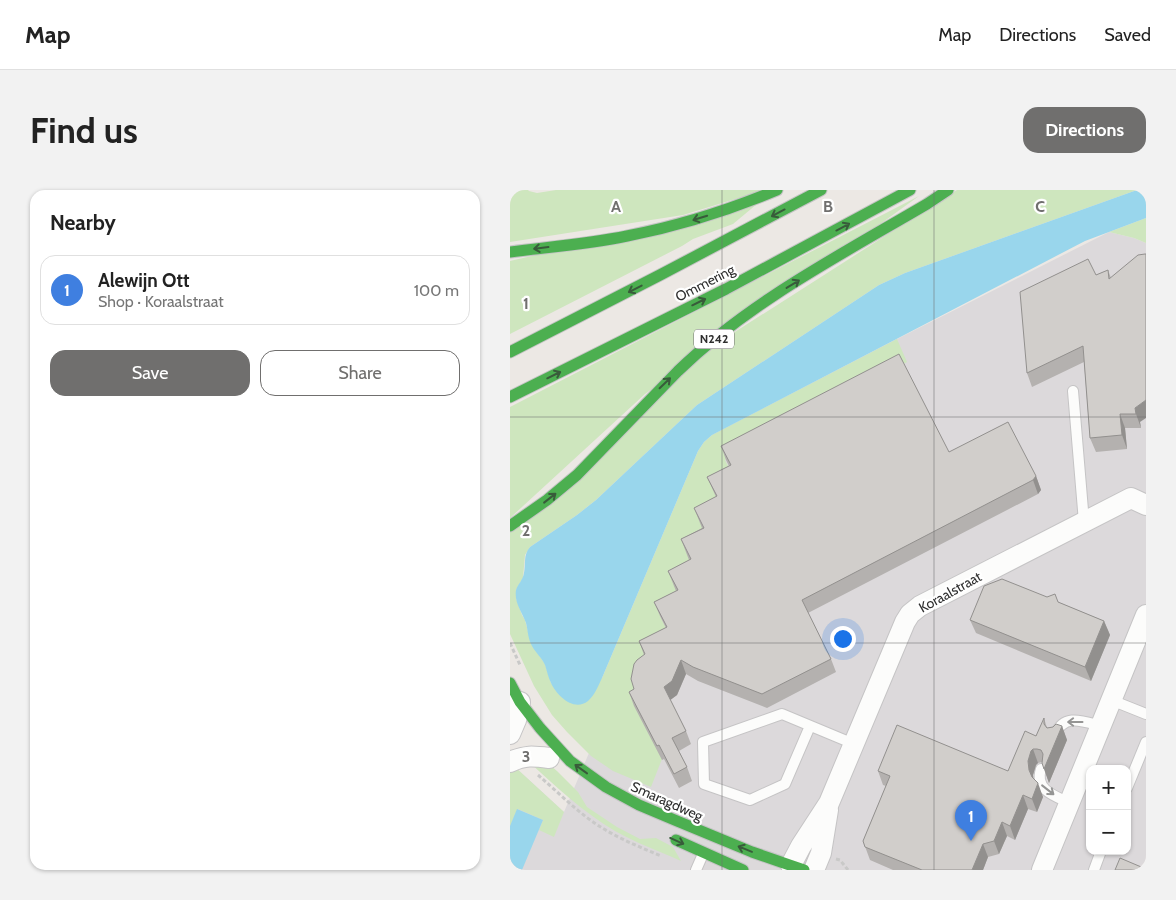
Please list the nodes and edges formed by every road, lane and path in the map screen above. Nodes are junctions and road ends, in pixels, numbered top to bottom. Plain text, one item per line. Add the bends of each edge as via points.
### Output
1 (777, 190) edge
2 (822, 190) edge
3 (910, 190) edge
4 (948, 190) edge
5 (510, 252) edge
6 (510, 352) edge
7 (1073, 391) dead end
8 (510, 397) edge
9 (1146, 505) edge
10 (1084, 522) junction
11 (510, 526) edge
12 (1146, 615) edge
13 (510, 644) edge
14 (521, 665) dead end
15 (510, 683) edge
16 (1111, 700) junction
17 (1146, 714) edge
18 (515, 717) edge
19 (810, 726) junction
20 (1101, 726) junction
21 (1056, 735) edge
22 (1146, 742) edge
23 (854, 744) junction
24 (548, 756) dead end
25 (515, 760) edge
26 (1041, 769) edge
27 (1131, 778) edge
28 (830, 803) junction
29 (1070, 803) junction
30 (663, 834) dead end
31 (711, 835) junction
32 (703, 852) junction
33 (1100, 855) edge
34 (669, 859) dead end
35 (818, 862) edge
36 (794, 868) edge
37 (696, 870) edge
38 (743, 870) edge
39 (848, 870) edge
40 (1042, 870) edge
41 (1094, 870) edge

1 -> 5 main road via 692,221 638,234
2 -> 6 main road, Ommering
8 -> 3 main road, Ommering via 726,289
11 -> 4 main road, N242 via 559,491 696,353 737,320
7 - 10 lane
9 - 10 street, Koraalstraat via 1131,498
10 - 23 street, Koraalstraat via 910,614
12 - 16 street
13 - 14 path
15 - 18 main road, Smaragdweg
16 - 17 lane
16 - 20 street
31 -> 18 main road, Smaragdweg via 639,805 606,787 570,761 540,728
19 - 19 lane via 782,714 703,742 704,784 750,800 785,784
19 - 23 lane
20 -> 21 lane via 1067,721 1059,726
20 - 29 street
22 - 27 lane
23 - 28 street, Koraalstraat
24 - 25 street
25 - 34 path via 603,829
26 -> 29 lane via 1039,775 1043,788
28 - 35 street, Koraalstraat
28 - 36 street, Koraalstraat via 801,846
29 - 40 street
30 -> 32 main road
31 - 32 lane
36 -> 31 main road, Smaragdweg
32 - 37 lane
32 - 38 main road
33 - 41 lane
35 - 39 path via 840,860

